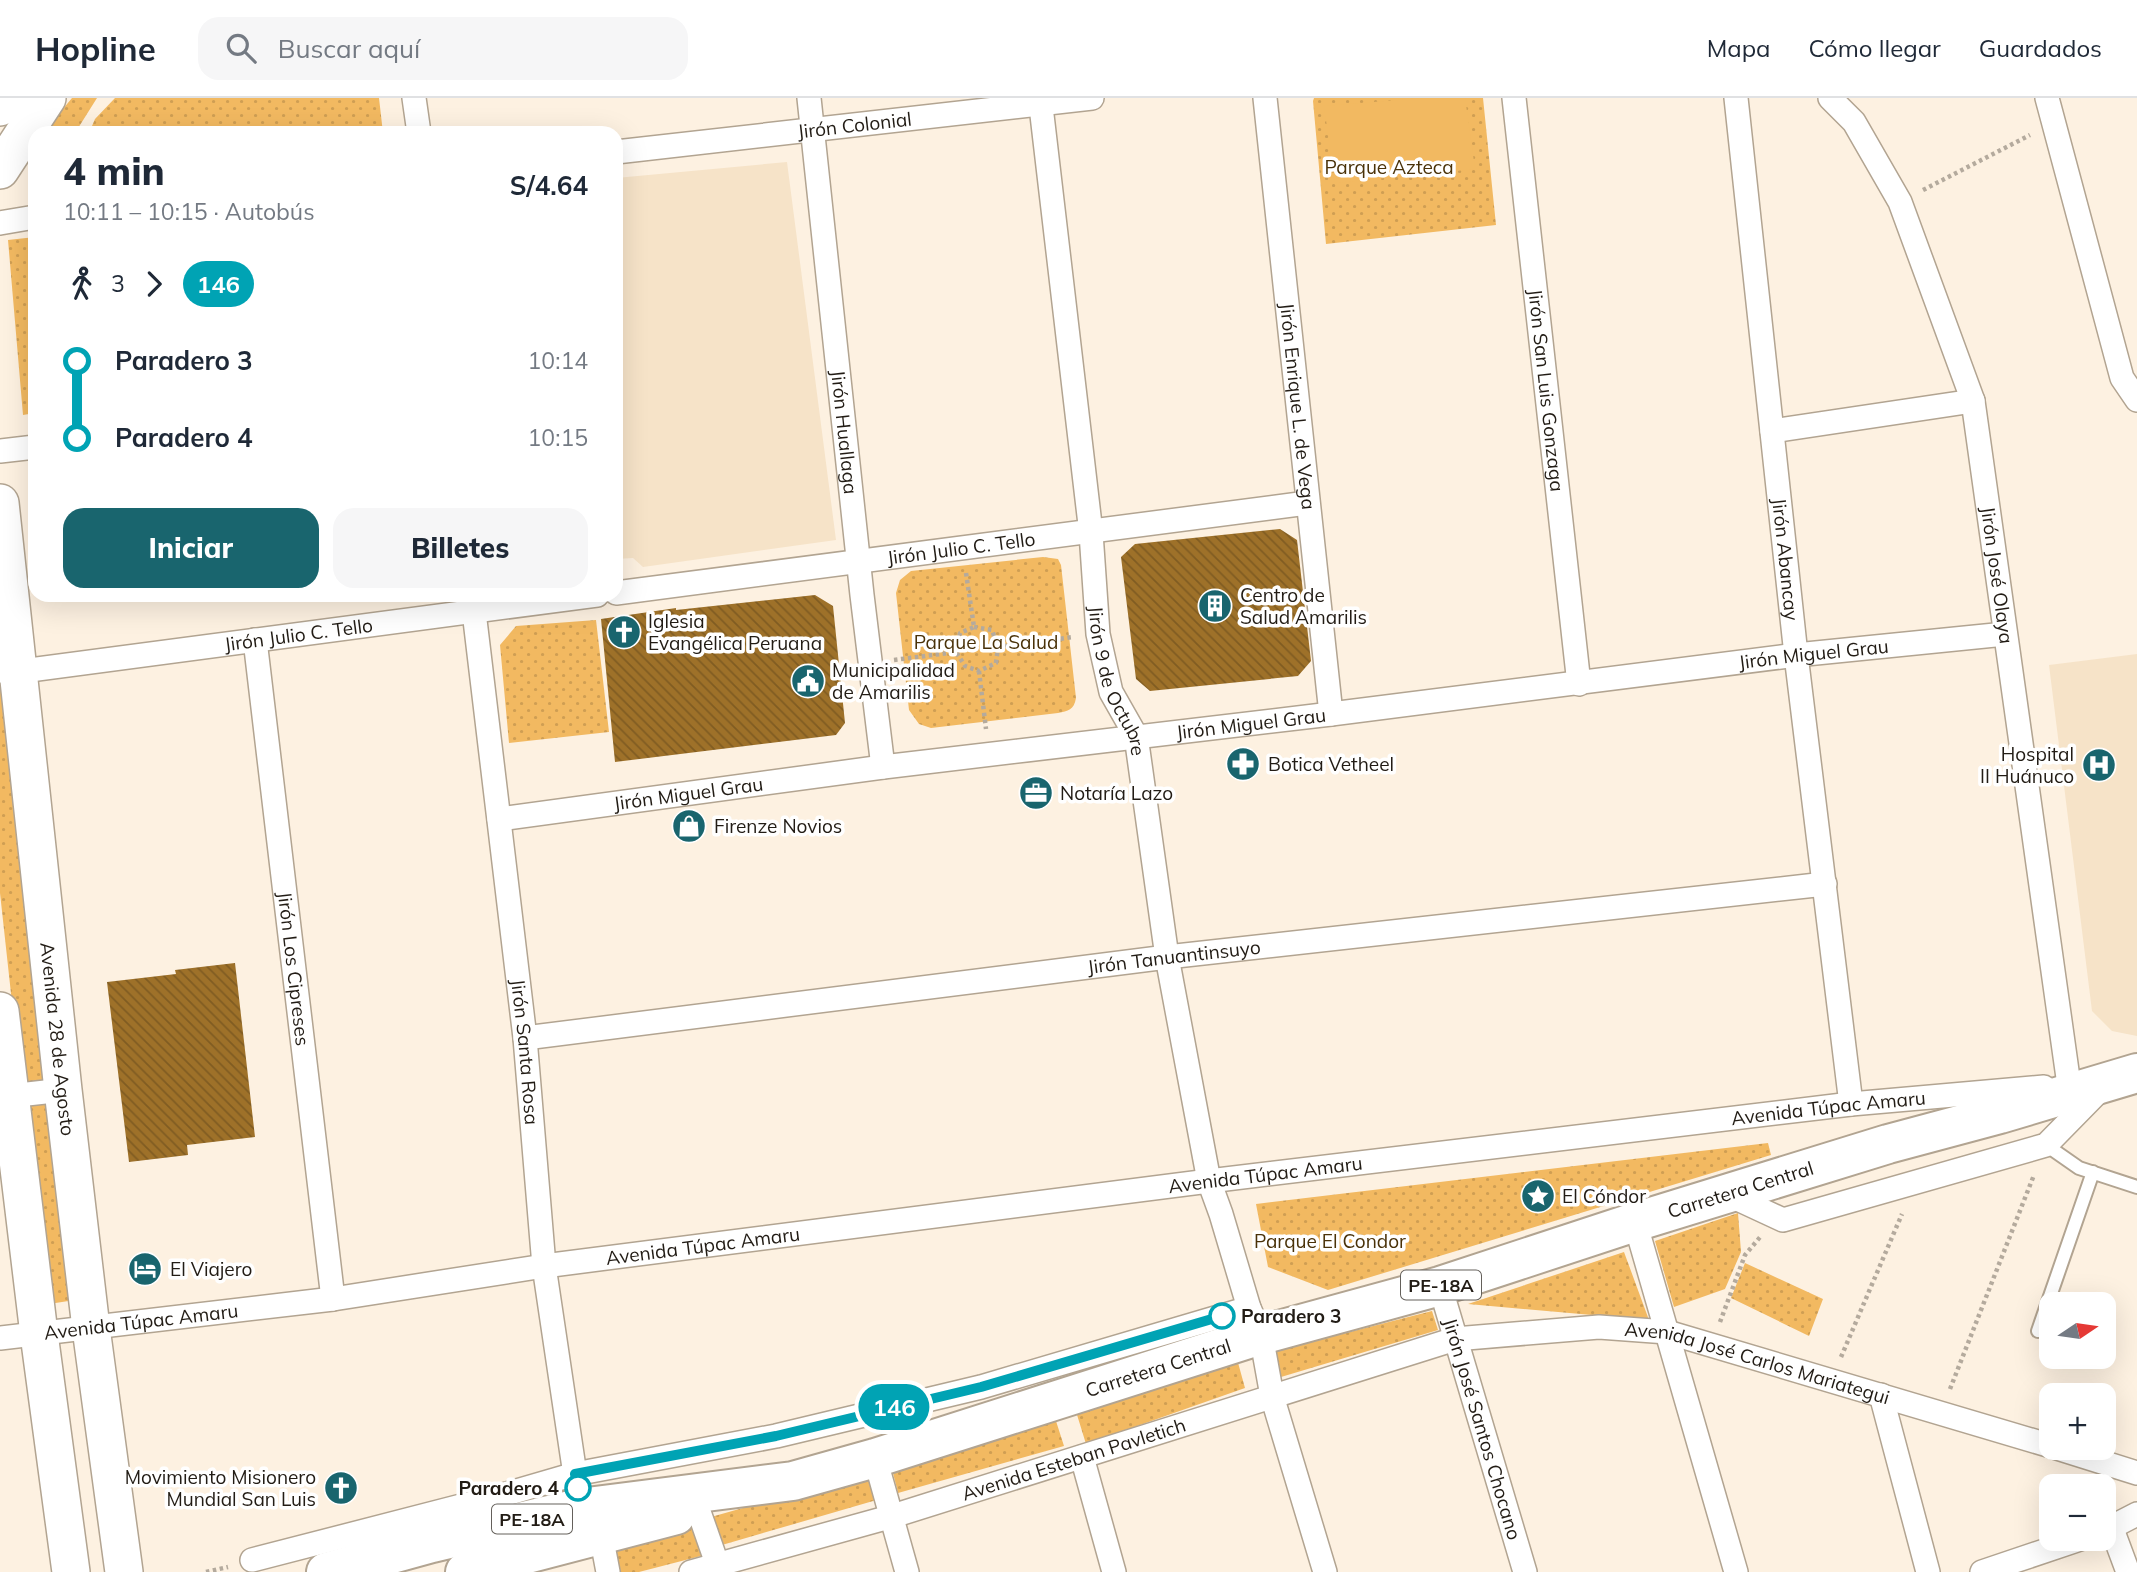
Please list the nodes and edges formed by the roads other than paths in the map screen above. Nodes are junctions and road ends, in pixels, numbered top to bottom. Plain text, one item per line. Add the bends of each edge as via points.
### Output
1 (6, 98) edge
2 (47, 98) edge
3 (414, 98) edge
4 (809, 98) edge
5 (1092, 98) edge
6 (1265, 98) edge
7 (1514, 98) edge
8 (1736, 98) edge
9 (1830, 98) edge
10 (2047, 98) edge
11 (1040, 101) edge
12 (0, 107) edge
13 (29, 126) edge
14 (418, 126) edge
15 (28, 127) edge
16 (813, 130) junction
17 (623, 151) edge
18 (0, 170) edge
19 (28, 218) edge
20 (0, 223) edge
21 (2137, 400) edge
22 (1973, 401) junction
23 (1772, 431) junction
24 (28, 448) edge
25 (0, 451) edge
26 (0, 503) edge
27 (1307, 503) junction
28 (1091, 533) junction
29 (859, 561) junction
30 (623, 592) edge
31 (473, 603) edge
32 (2005, 634) junction
33 (255, 640) junction
34 (1796, 655) junction
35 (9, 672) edge
36 (1579, 684) junction
37 (1331, 714) junction
38 (1136, 736) junction
39 (883, 767) junction
40 (499, 819) junction
41 (1825, 884) junction
42 (1167, 957) junction
43 (0, 1011) edge
44 (525, 1038) junction
45 (2123, 1076) edge
46 (2069, 1085) junction
47 (63, 1090) junction
48 (5, 1097) edge
49 (1852, 1104) junction
50 (2046, 1145) junction
51 (2093, 1172) junction
52 (1209, 1181) junction
53 (2137, 1187) edge
54 (1727, 1194) junction
55 (1635, 1222) junction
56 (544, 1266) junction
57 (1440, 1286) junction
58 (333, 1299) junction
59 (1255, 1322) junction
60 (91, 1328) junction
61 (1667, 1332) junction
62 (2038, 1332) dead end
63 (39, 1334) junction
64 (0, 1338) edge
65 (1455, 1339) junction
66 (1881, 1395) junction
67 (1272, 1396) junction
68 (2039, 1443) edge
69 (1082, 1457) junction
70 (875, 1458) junction
71 (2095, 1460) edge
72 (2137, 1473) edge
73 (742, 1487) junction
74 (698, 1509) junction
75 (2137, 1514) edge
76 (892, 1516) junction
77 (591, 1522) edge
78 (2116, 1526) edge
79 (2116, 1547) edge
80 (2044, 1551) edge
81 (252, 1560) dead end
82 (719, 1568) edge
83 (473, 1569) edge
84 (71, 1572) edge
85 (124, 1572) edge
86 (326, 1572) edge
87 (397, 1572) edge
88 (691, 1572) edge
89 (908, 1572) edge
90 (1114, 1572) edge
91 (1325, 1572) edge
92 (1525, 1572) edge
93 (1736, 1572) edge
94 (1928, 1572) edge
95 (1982, 1572) edge
96 (2128, 1572) edge

1 - 12 main road
2 - 13 main road
3 - 14 street
4 - 16 street, Jirón Huallaga
5 - 11 street, Jirón Colonial
6 - 27 street, Jirón Enrique L. de Vega
7 - 36 street, Jirón San Luis Gonzaga
8 - 23 street, Jirón Abancay
9 - 22 street, Jirón José Olaya via 1854,122 1900,202
10 - 21 street via 2122,378
11 - 16 street, Jirón Colonial
11 - 28 street, Jirón 9 de Octubre
15 - 18 main road
16 - 17 street, Jirón Colonial
16 - 29 street, Jirón Huallaga
19 - 20 street
22 - 23 street
22 - 32 street, Jirón José Olaya
23 - 34 street, Jirón Abancay
24 - 25 street
26 - 35 main road, Avenida 28 de Agosto
27 - 28 street, Jirón Julio C. Tello
27 - 37 street, Jirón Enrique L. de Vega
28 - 29 street, Jirón Julio C. Tello
28 - 38 street, Jirón 9 de Octubre via 1098,634 1111,692
29 - 30 street, Jirón Julio C. Tello
29 - 39 street, Jirón Huallaga
31 - 33 street, Jirón Julio C. Tello
31 - 40 street, Jirón Santa Rosa
32 - 34 street, Jirón Miguel Grau
32 - 46 street, Jirón José Olaya
33 - 35 street, Jirón Julio C. Tello
33 - 58 street, Jirón Los Cipreses
34 - 36 street, Jirón Miguel Grau
34 - 41 street, Jirón Abancay
35 - 47 main road, Avenida 28 de Agosto
36 - 37 street, Jirón Miguel Grau
37 - 38 street, Jirón Miguel Grau
38 - 39 street, Jirón Miguel Grau
38 - 42 street, Jirón 9 de Octubre
39 - 40 street, Jirón Miguel Grau
40 - 44 street, Jirón Santa Rosa
41 - 42 street, Jirón Tanuantinsuyo
41 - 49 street, Jirón Abancay
42 - 44 street, Jirón Tanuantinsuyo
42 - 52 street, Jirón 9 de Octubre
43 - 48 main road
44 - 56 street, Jirón Santa Rosa
45 - 46 street, Avenida Túpac Amaru
45 - 50 street
45 - 54 highway, Carretera Central / PE-18A
46 - 49 street, Avenida Túpac Amaru
47 - 48 street
47 - 60 main road, Avenida 28 de Agosto
48 - 63 main road
49 - 52 street, Avenida Túpac Amaru
50 - 51 lane via 2079,1168
50 - 54 street via 1783,1220
51 - 53 lane
51 - 62 lane
52 - 56 street, Avenida Túpac Amaru
52 - 59 street, Jirón 9 de Octubre
54 - 55 highway, Carretera Central / PE-18A
55 - 57 highway, Carretera Central / PE-18A
55 - 61 street
56 - 58 street, Avenida Túpac Amaru
56 - 77 street, Jirón Santa Rosa
57 - 59 highway, Carretera Central / PE-18A
57 - 65 street, Jirón José Santos Chocano
58 - 60 street, Avenida Túpac Amaru
59 - 67 street, Jirón 9 de Octubre
59 - 70 highway, Carretera Central / PE-18A
59 - 77 street via 776,1436
60 - 63 street, Avenida Túpac Amaru
60 - 85 main road, Avenida 28 de Agosto
61 - 65 street, Avenida José Carlos Mariategui via 1599,1327
61 - 66 street, Avenida José Carlos Mariategui
61 - 93 street
63 - 64 street, Avenida Túpac Amaru
63 - 84 main road
65 - 67 street, Avenida Esteban Pavletich
65 - 92 street, Jirón José Santos Chocano
66 - 68 street, Avenida José Carlos Mariategui
66 - 94 street
67 - 69 street, Avenida Esteban Pavletich
67 - 91 street, Jirón 9 de Octubre
69 - 76 street, Avenida Esteban Pavletich
69 - 90 street
70 - 73 highway, Carretera Central / PE-18A via 793,1481
70 - 76 street
71 - 72 street, Avenida José Carlos Mariategui
73 - 74 highway, Carretera Central / PE-18A
73 - 77 highway, Carretera Central / PE-18A
74 - 77 highway, Carretera Central / PE-18A
74 - 82 street
75 - 78 street
76 - 82 street, Avenida Esteban Pavletich
76 - 89 street
77 - 81 street via 496,1497
77 - 83 highway, Carretera Central / PE-18A
77 - 86 highway, Carretera Central / PE-18A via 432,1543
79 - 96 street
80 - 95 street
82 - 88 street, Avenida Esteban Pavletich
83 - 87 highway, Carretera Central via 417,1566

